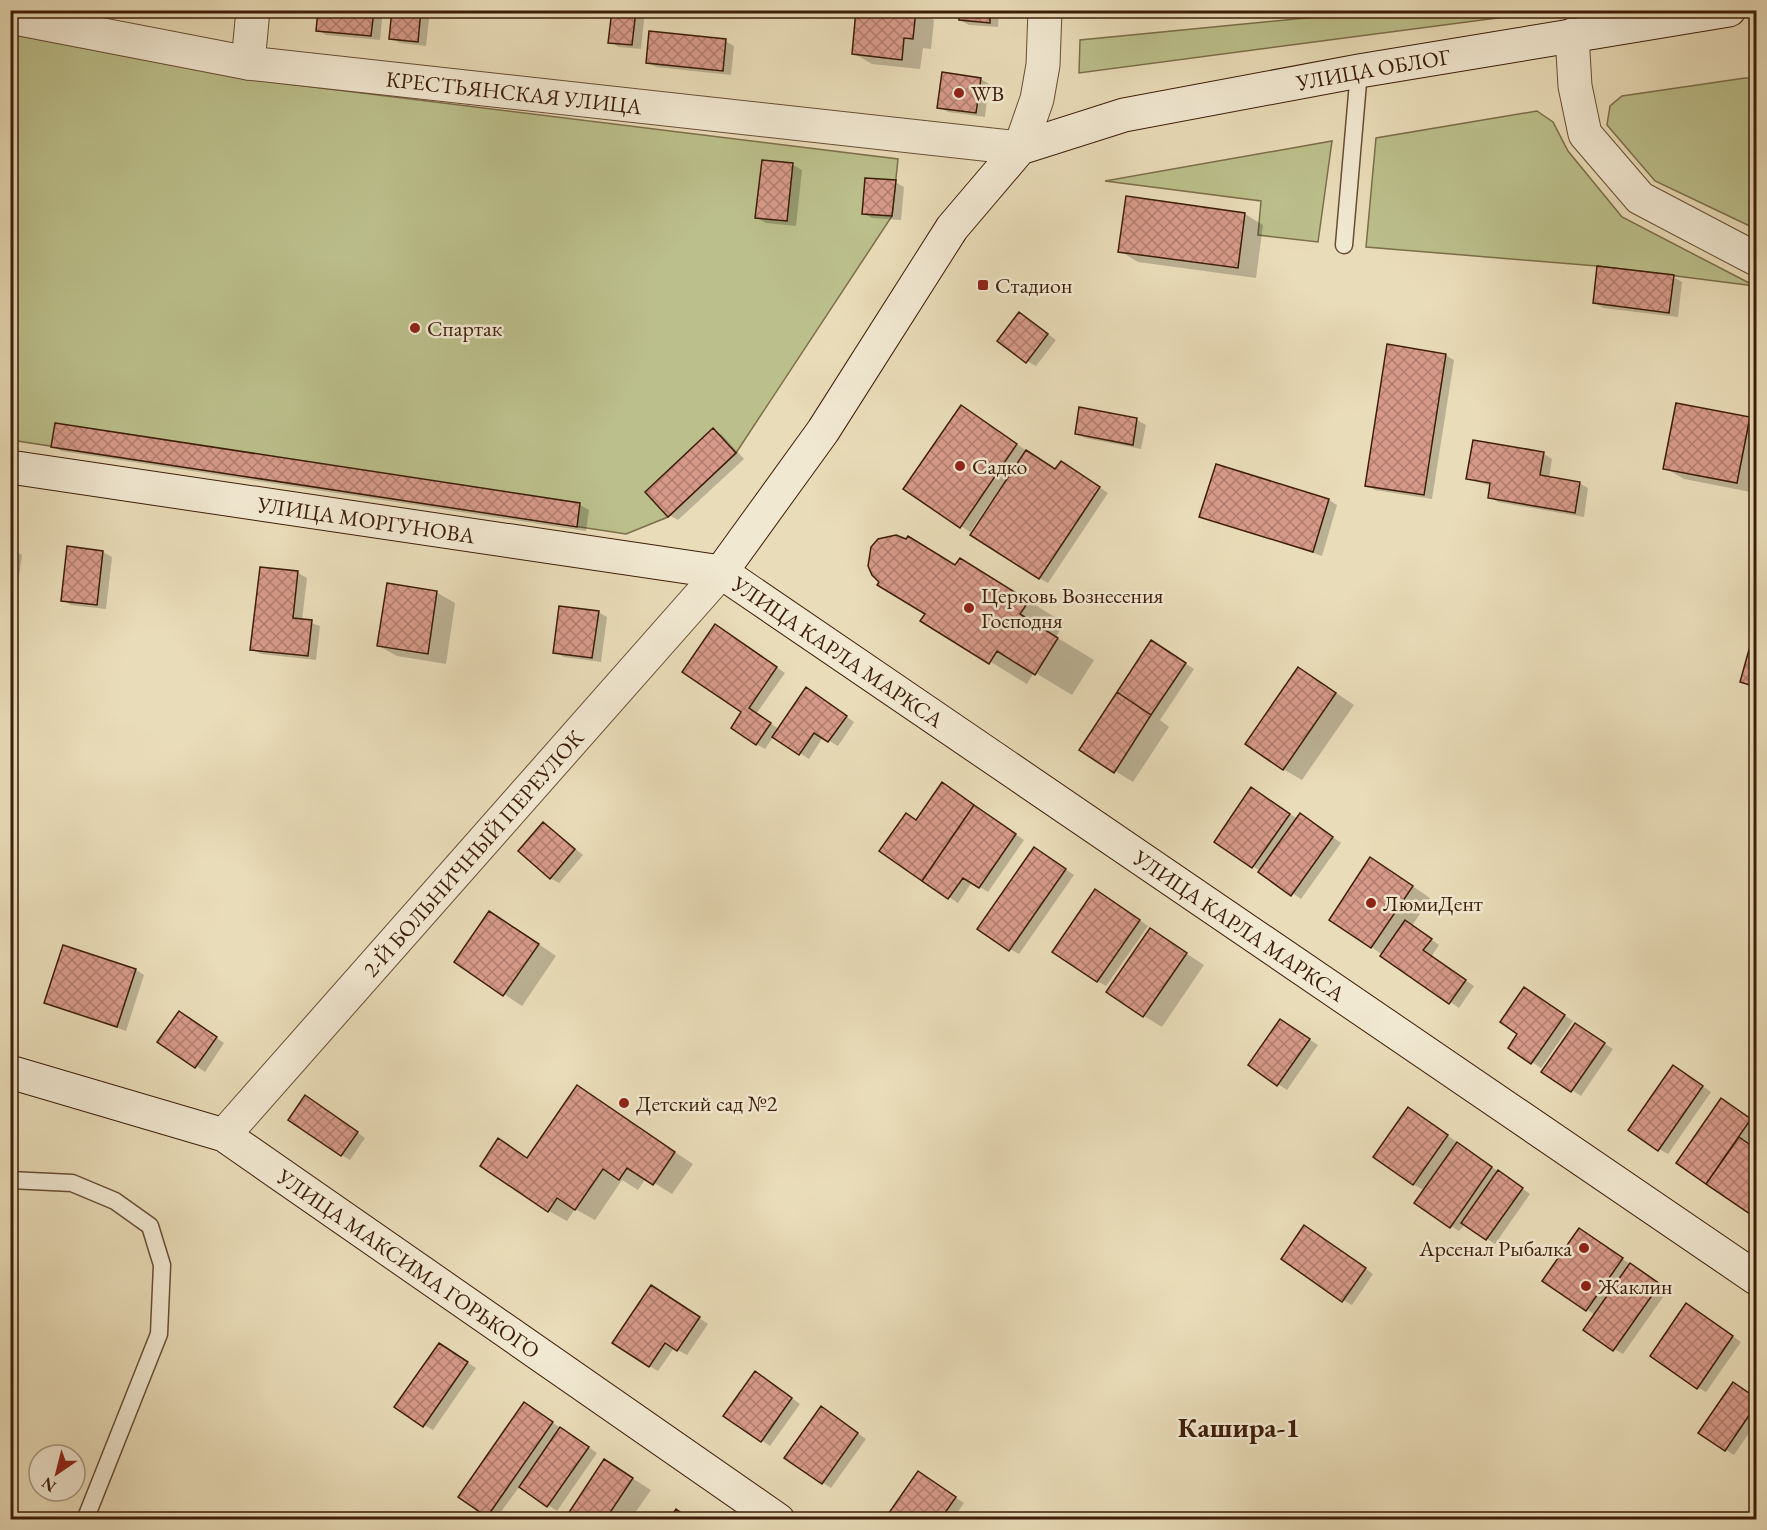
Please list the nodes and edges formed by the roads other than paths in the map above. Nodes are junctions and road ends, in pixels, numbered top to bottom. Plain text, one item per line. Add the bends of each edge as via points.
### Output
1 (253, 10) edge
2 (1046, 10) edge
3 (1730, 10) edge
4 (10, 17) edge
5 (1572, 35) junction
6 (248, 63) junction
7 (1359, 71) junction
8 (1020, 148) junction
9 (1344, 245) dead end
10 (1756, 259) edge
11 (10, 467) edge
12 (722, 572) junction
13 (10, 1072) edge
14 (225, 1135) junction
15 (10, 1180) edge
16 (1756, 1278) edge
17 (85, 1520) edge
18 (778, 1520) edge

1 - 6 street
2 - 8 street via 1037,99
3 - 5 street, УЛИЦА ОБЛОГ
4 - 6 street, КРЕСТЬЯНСКАЯ УЛИЦА
5 - 7 street, УЛИЦА ОБЛОГ
5 - 10 street via 1575,86 1585,134 1640,198
6 - 8 street, КРЕСТЬЯНСКАЯ УЛИЦА
7 - 8 street, УЛИЦА ОБЛОГ via 1124,115
7 - 9 lane
8 - 12 street, 2-Й БОЛЬНИЧНЫЙ ПЕРЕУЛОК via 952,228 823,431
11 - 12 street, УЛИЦА МОРГУНОВА
12 - 14 street, 2-Й БОЛЬНИЧНЫЙ ПЕРЕУЛОК
12 - 16 street, УЛИЦА КАРЛА МАРКСА
13 - 14 street, УЛИЦА МАКСИМА ГОРЬКОГО
14 - 18 street, УЛИЦА МАКСИМА ГОРЬКОГО
15 - 17 lane via 72,1183 115,1201 150,1226 162,1265 159,1334

